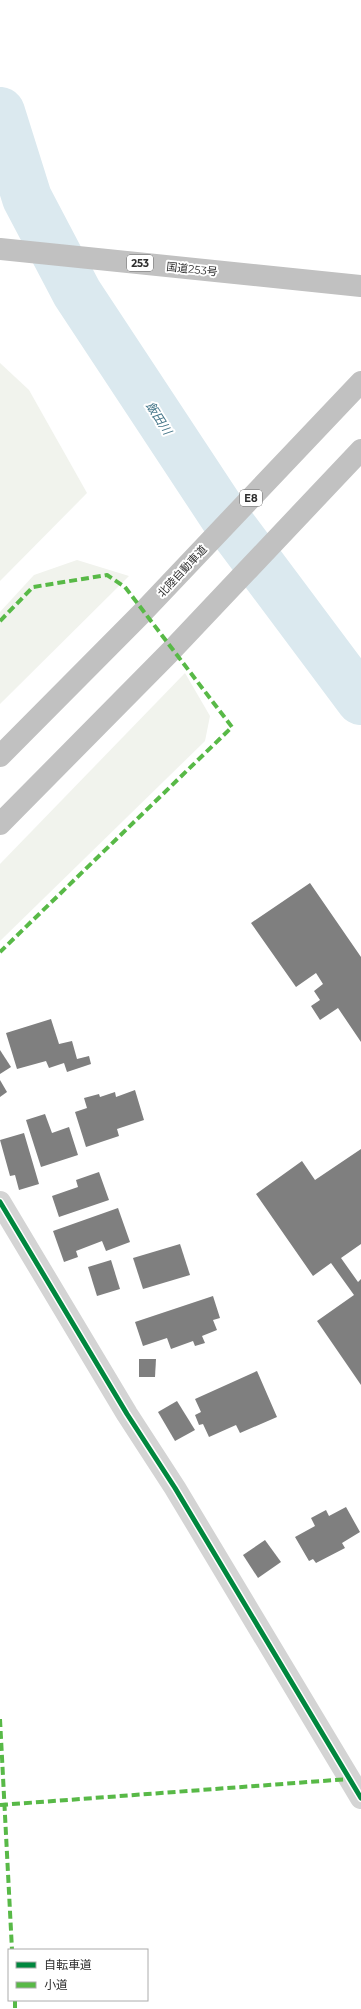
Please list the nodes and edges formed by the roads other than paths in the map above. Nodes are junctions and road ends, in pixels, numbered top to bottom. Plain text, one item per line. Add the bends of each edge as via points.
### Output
1 (0, 249) edge
2 (361, 286) edge
3 (361, 382) edge
4 (361, 450) edge
5 (0, 756) edge
6 (0, 824) edge
7 (0, 1202) edge
8 (361, 1798) edge

1 - 2 highway, 国道253号 / 253
3 - 5 highway, 北陸自動車道 / E8 via 141,614
4 - 6 highway via 170,652
7 - 8 street

